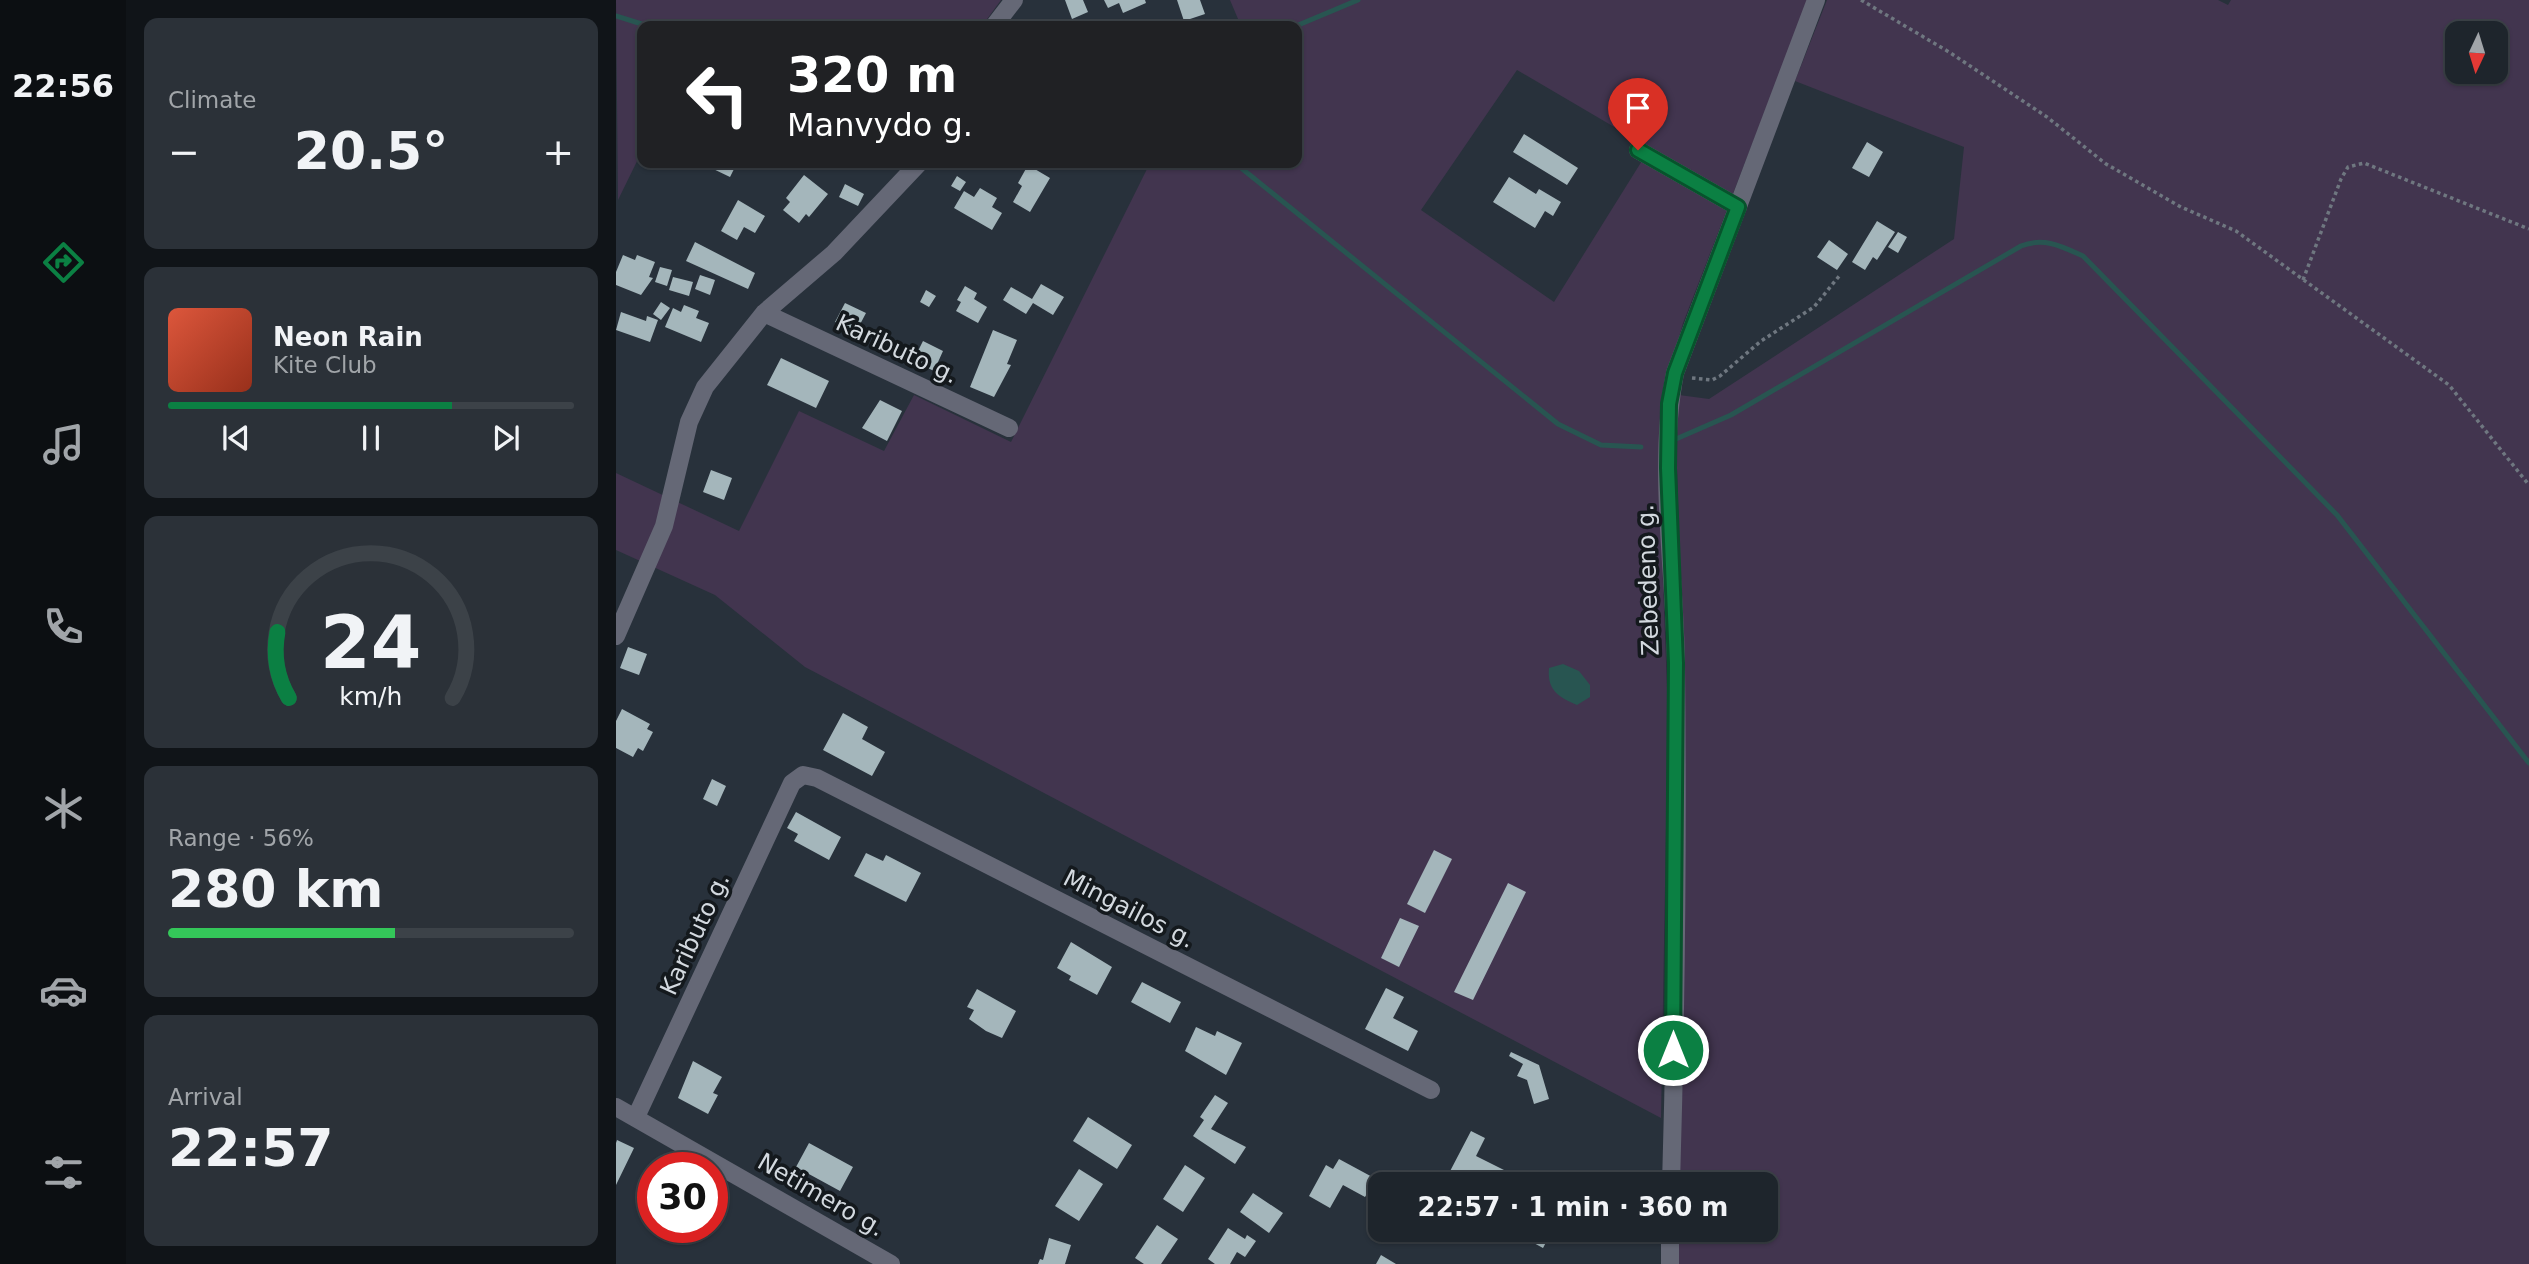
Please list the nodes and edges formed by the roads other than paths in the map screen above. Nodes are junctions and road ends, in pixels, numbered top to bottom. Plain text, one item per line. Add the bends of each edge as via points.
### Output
1 (1014, 0) edge
2 (1816, 0) edge
3 (998, 21) edge
4 (1638, 150) dead end
5 (914, 168) edge
6 (1738, 207) junction
7 (764, 313) junction
8 (1009, 428) dead end
9 (616, 636) edge
10 (803, 775) joint
11 (1431, 1090) dead end
12 (616, 1107) edge
13 (636, 1117) junction
14 (1671, 1172) edge
15 (1670, 1242) edge
16 (891, 1264) edge
17 (1670, 1264) edge

1 - 3 street
2 - 6 street, Zebedeno g.
4 - 6 street
5 - 7 street via 834,253
6 - 14 street, Zebedeno g. via 1675,373 1669,404 1676,663
7 - 8 street, Kaributo g.
7 - 9 street via 738,341 688,422 664,526
10 - 11 street, Mingailos g. via 817,778
10 - 13 street, Kaributo g. via 792,783
12 - 13 street, Netimero g.
13 - 16 street, Netimero g.
15 - 17 street

